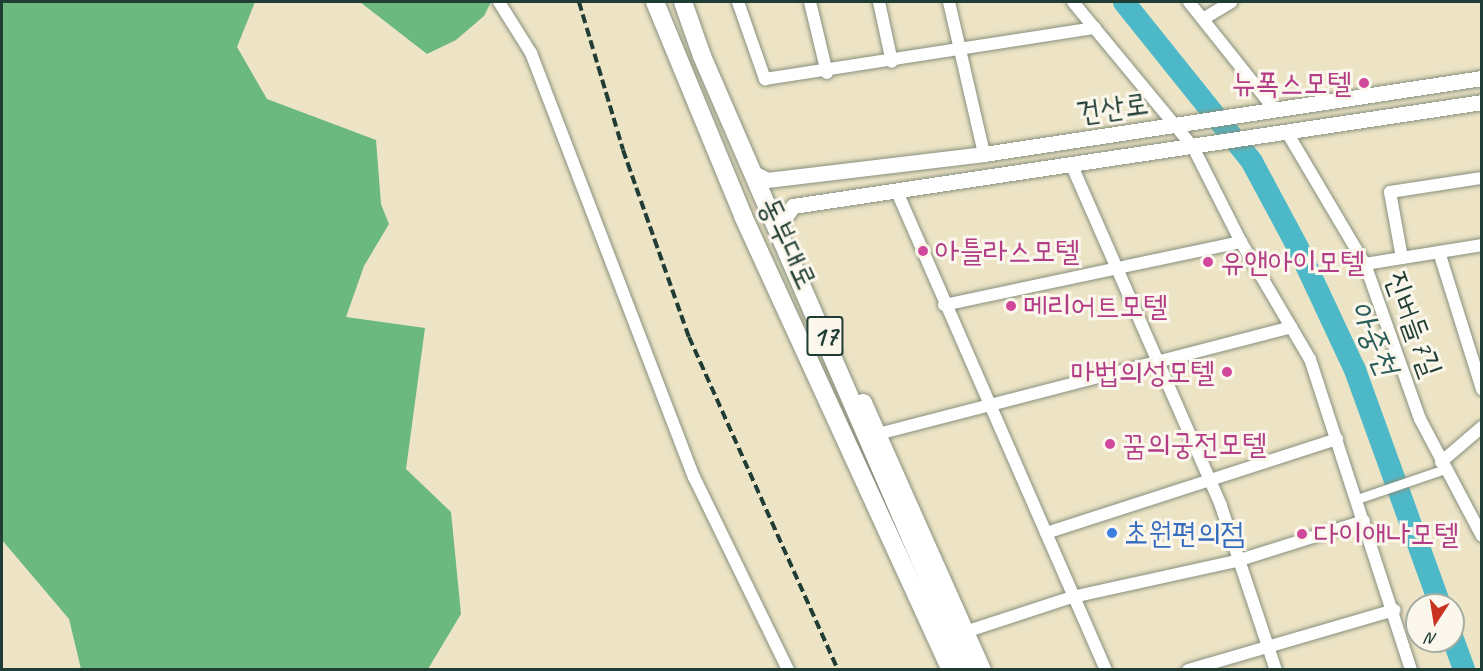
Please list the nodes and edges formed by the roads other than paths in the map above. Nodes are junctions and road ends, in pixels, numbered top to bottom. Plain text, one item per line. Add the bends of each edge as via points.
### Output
1 (499, 2) edge
2 (656, 2) edge
3 (683, 2) edge
4 (738, 2) edge
5 (810, 2) edge
6 (879, 2) edge
7 (949, 2) edge
8 (1073, 2) edge
9 (1189, 2) edge
10 (1226, 2) edge
11 (1203, 19) junction
12 (1095, 28) junction
13 (961, 53) junction
14 (892, 62) junction
15 (827, 73) junction
16 (1482, 78) edge
17 (1482, 102) edge
18 (1271, 111) junction
19 (1176, 126) junction
20 (1282, 135) junction
21 (1200, 146) junction
22 (984, 154) junction
23 (1072, 166) junction
24 (752, 171) junction
25 (1482, 178) edge
26 (897, 194) junction
27 (777, 228) junction
28 (1241, 242) junction
29 (1482, 245) edge
30 (1439, 252) junction
31 (1402, 258) junction
32 (1365, 264) junction
33 (1114, 267) junction
34 (771, 279) junction
35 (944, 305) junction
36 (1292, 327) junction
37 (1157, 363) junction
38 (839, 369) junction
39 (1482, 389) edge
40 (990, 408) junction
41 (1482, 428) edge
42 (878, 434) junction
43 (1337, 439) junction
44 (1443, 466) junction
45 (1210, 480) junction
46 (1358, 499) junction
47 (1364, 521) junction
48 (1046, 533) junction
49 (1482, 536) edge
50 (1240, 560) junction
51 (1072, 597) junction
52 (1394, 610) junction
53 (965, 632) junction
54 (1271, 645) junction
55 (788, 669) edge
56 (939, 669) edge
57 (951, 669) edge
58 (968, 669) edge
59 (982, 669) edge
60 (1106, 669) edge
61 (1188, 669) edge
62 (1276, 669) edge
63 (1411, 669) edge

1 - 55 street via 531,53 694,477
2 - 34 main road, 동부대로 / 17
3 - 24 main road, 동부대로 / 17
4 - 15 street via 765,79
5 - 15 street
6 - 14 street
7 - 13 street
8 - 12 street
9 - 11 street
10 - 11 street
11 - 18 street
12 - 13 street
12 - 19 street
13 - 14 street
13 - 22 street
14 - 15 street
16 - 18 street, 건산로
17 - 20 street, 건산로
18 - 19 street, 건산로
19 - 21 street
19 - 22 street, 건산로
20 - 21 street, 건산로
20 - 32 street, 진버들7길
21 - 23 street, 건산로
21 - 28 street
22 - 24 street, 건산로 via 767,180
23 - 26 street, 건산로
23 - 33 street
24 - 27 main road, 동부대로 / 17
25 - 31 street via 1390,192
26 - 27 street, 건산로 via 793,206
26 - 35 street
27 - 38 main road, 동부대로 / 17
28 - 33 street
28 - 36 street
29 - 30 street
30 - 31 street
30 - 39 street
31 - 32 street
32 - 44 street, 진버들7길
33 - 35 street
33 - 37 street
34 - 56 main road via 772,295
34 - 57 main road, 동부대로 / 17
35 - 40 street
36 - 37 street
36 - 43 street via 1310,359
37 - 40 street
37 - 45 street
38 - 42 main road, 동부대로 via 853,382
38 - 58 main road, 동부대로 / 17
40 - 42 street
40 - 48 street
41 - 44 street
42 - 53 main road, 동부대로
43 - 45 street
43 - 46 street
44 - 46 street
44 - 49 street, 진버들7길
45 - 48 street
45 - 50 street
46 - 47 street
47 - 50 street
47 - 52 street
48 - 51 street
50 - 51 street
50 - 54 street
51 - 53 street
51 - 60 street
52 - 54 street
52 - 63 street
53 - 59 main road, 동부대로
54 - 61 street
54 - 62 street

